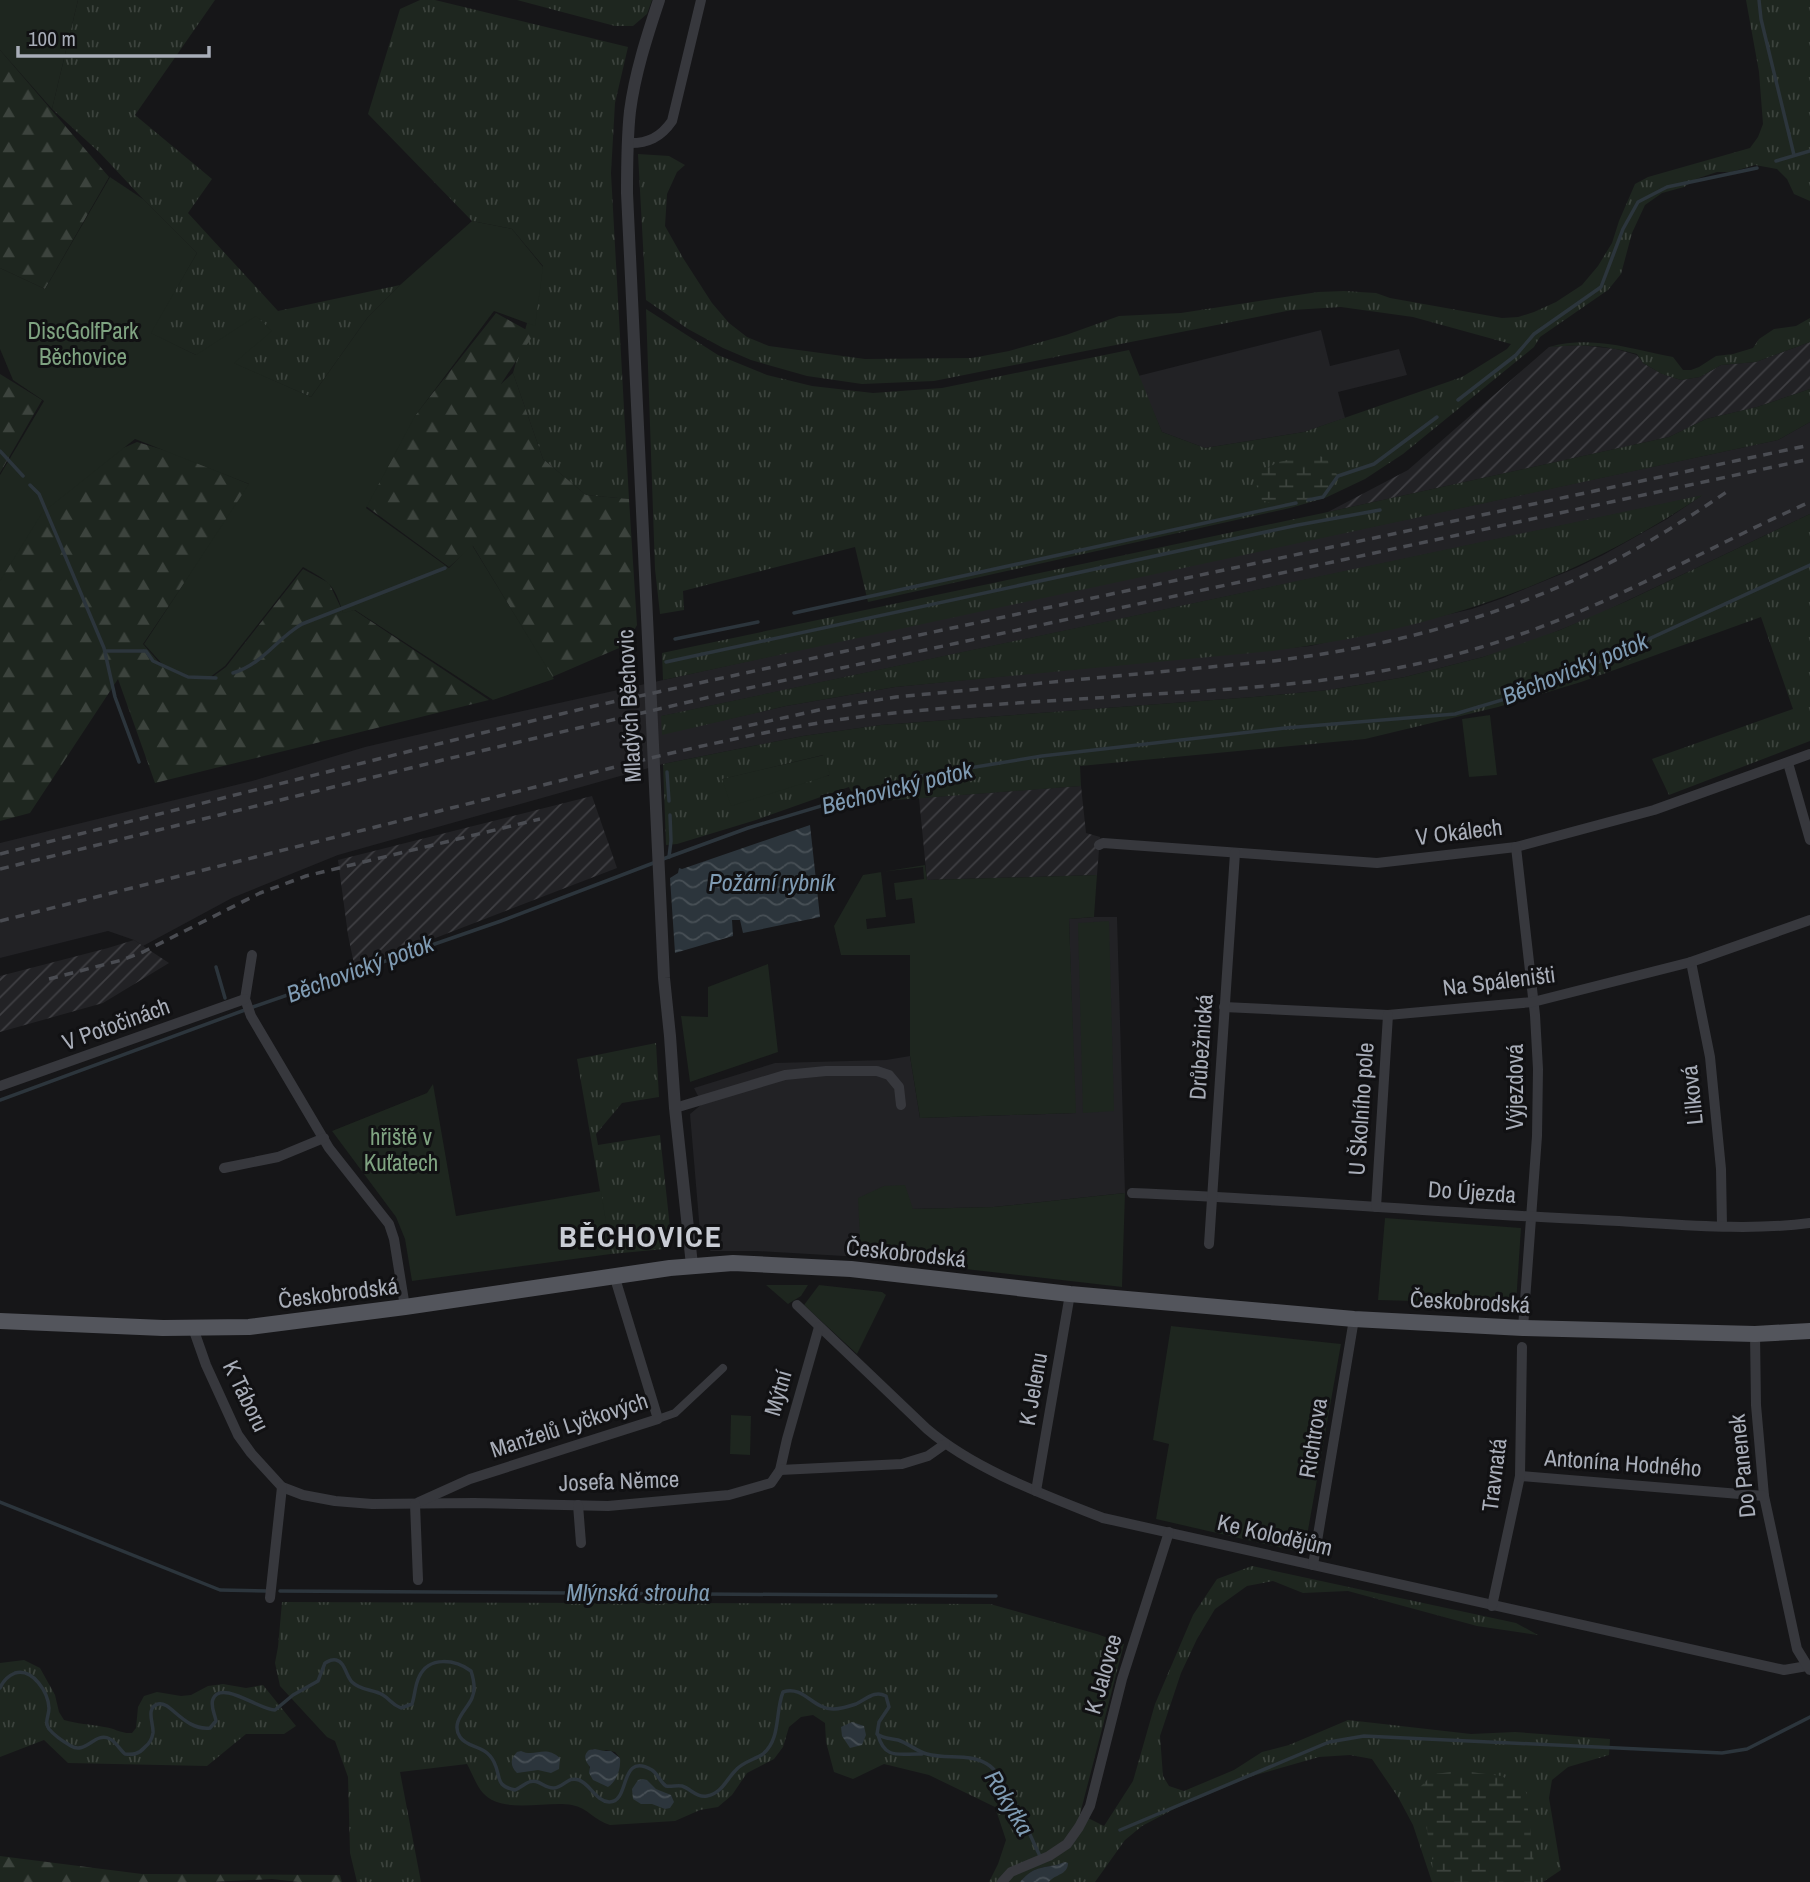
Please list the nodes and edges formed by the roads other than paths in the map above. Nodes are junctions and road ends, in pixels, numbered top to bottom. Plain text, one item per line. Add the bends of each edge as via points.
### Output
1 (659, 0) edge
2 (701, 0) edge
3 (627, 143) junction
4 (1810, 754) edge
5 (1788, 763) junction
6 (1810, 840) edge
7 (1101, 843) dead end
8 (1516, 847) junction
9 (1235, 853) junction
10 (1810, 920) edge
11 (252, 955) dead end
12 (1691, 962) junction
13 (1534, 1002) junction
14 (248, 1007) junction
15 (1224, 1007) junction
16 (1388, 1014) junction
17 (0, 1086) edge
18 (901, 1105) dead end
19 (675, 1108) junction
20 (324, 1138) junction
21 (224, 1168) dead end
22 (1132, 1193) dead end
23 (1212, 1196) junction
24 (1376, 1207) junction
25 (1530, 1217) junction
26 (1810, 1223) edge
27 (1722, 1226) junction
28 (1209, 1244) dead end
29 (692, 1265) junction
30 (614, 1275) junction
31 (1070, 1294) junction
32 (797, 1304) dead end
33 (405, 1307) junction
34 (1354, 1319) junction
35 (0, 1321) edge
36 (819, 1327) junction
37 (193, 1328) junction
38 (1523, 1328) junction
39 (1810, 1331) edge
40 (1755, 1334) junction
41 (1522, 1347) dead end
42 (723, 1368) dead end
43 (658, 1419) junction
44 (945, 1444) junction
45 (780, 1470) junction
46 (1520, 1476) junction
47 (282, 1487) junction
48 (1036, 1491) junction
49 (1764, 1496) junction
50 (415, 1504) junction
51 (578, 1505) junction
52 (1168, 1532) junction
53 (581, 1543) dead end
54 (1313, 1564) junction
55 (418, 1580) dead end
56 (270, 1598) dead end
57 (1492, 1606) junction
58 (1809, 1668) edge
59 (1002, 1882) edge

1 - 3 street, Mladých Běchovic via 630,108
2 - 3 street via 672,121 655,139
3 - 19 street, Mladých Běchovic via 657,850
4 - 5 street, V Okálech
5 - 6 street
5 - 8 street, V Okálech via 1654,810
7 - 9 street, V Okálech
8 - 9 street, V Okálech via 1377,863
8 - 13 street, Výjezdová
9 - 15 street, Drůbežnická
10 - 12 street, Na Spáleništi
11 - 14 street
12 - 13 street, Na Spáleništi
12 - 27 street, Lilková via 1710,1057
13 - 16 street, Na Spáleništi
13 - 25 street, Výjezdová via 1538,1069
14 - 17 street, V Potočinách
14 - 20 street
15 - 16 street, Na Spáleništi
15 - 23 street, Drůbežnická
16 - 24 street, U Školního pole
18 - 19 street via 898,1087 889,1075 826,1071 785,1076
19 - 29 street, Mladých Běchovic
20 - 21 street via 278,1157
20 - 33 street via 389,1224
22 - 23 street, Do Újezda
23 - 24 street, Do Újezda
23 - 28 street, Drůbežnická
24 - 25 street, Do Újezda
25 - 27 street, Do Újezda
25 - 38 street, Výjezdová
26 - 27 street, Do Újezda
29 - 30 main road, Českobrodská
29 - 31 main road, Českobrodská via 851,1269
30 - 33 main road, Českobrodská
30 - 43 street
31 - 34 main road, Českobrodská
31 - 48 street, K Jelenu
32 - 36 street, Ke Kolodějům
33 - 37 main road, Českobrodská via 249,1327
34 - 38 main road, Českobrodská
34 - 54 street, Richtrova
35 - 37 main road, Českobrodská
36 - 44 street, Ke Kolodějům
36 - 45 street, Mýtní
37 - 47 street, K Táboru via 238,1435
38 - 40 main road, Českobrodská
39 - 40 main road, Českobrodská
40 - 49 street, Do Panenek
41 - 46 street, Travnatá
42 - 43 street, Manželů Lyčkových via 675,1413
43 - 50 street, Manželů Lyčkových via 470,1479
44 - 45 street via 928,1456 902,1464
44 - 48 street, Ke Kolodějům
45 - 51 street, Josefa Němce via 771,1483 729,1495
46 - 49 street, Antonína Hodného
46 - 57 street, Travnatá
47 - 50 street, Josefa Němce via 335,1502
47 - 56 street
48 - 52 street, Ke Kolodějům via 1103,1518
49 - 58 street, Do Panenek via 1797,1649
50 - 51 street, Josefa Němce
50 - 55 street
51 - 53 street
52 - 54 street, Ke Kolodějům
52 - 59 street, K Jalovce via 1122,1679 1090,1806 1067,1844 1011,1872
54 - 57 street, Ke Kolodějům
57 - 58 street, Ke Kolodějům via 1784,1670

